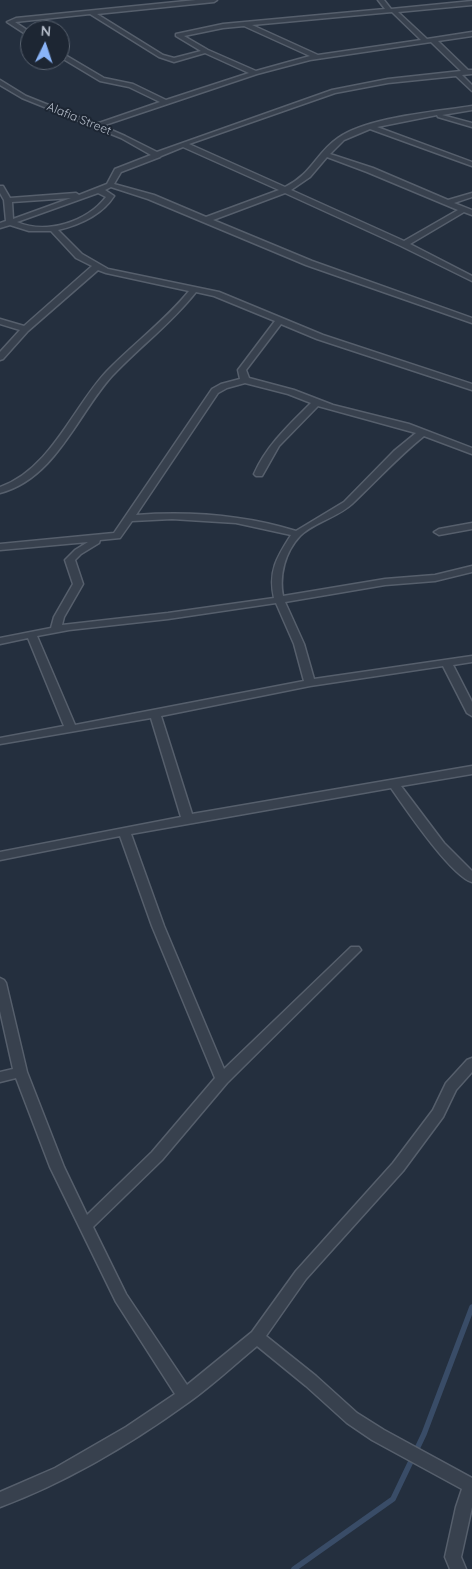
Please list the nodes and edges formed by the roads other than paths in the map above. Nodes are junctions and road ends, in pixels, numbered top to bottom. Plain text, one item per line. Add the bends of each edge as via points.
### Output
1 (214, 0) edge
2 (382, 0) edge
3 (472, 3) edge
4 (391, 10) junction
5 (92, 13) junction
6 (244, 24) junction
7 (20, 28) edge
8 (472, 34) edge
9 (428, 40) junction
10 (206, 51) junction
11 (319, 57) junction
12 (70, 60) edge
13 (470, 72) edge
14 (254, 73) junction
15 (458, 74) junction
16 (0, 82) edge
17 (472, 88) edge
18 (165, 102) junction
19 (472, 108) edge
20 (435, 115) junction
21 (472, 125) edge
22 (95, 126) junction
23 (370, 127) junction
24 (183, 144) junction
25 (327, 155) junction
26 (158, 156) junction
27 (472, 164) edge
28 (110, 185) junction
29 (0, 188) edge
30 (99, 190) junction
31 (282, 190) junction
32 (86, 194) junction
33 (472, 195) edge
34 (8, 200) junction
35 (450, 202) junction
36 (464, 209) junction
37 (472, 213) edge
38 (206, 220) junction
39 (10, 222) junction
40 (0, 226) edge
41 (54, 230) junction
42 (404, 244) junction
43 (96, 267) junction
44 (472, 279) edge
45 (194, 289) junction
46 (0, 321) edge
47 (279, 321) junction
48 (472, 321) edge
49 (25, 329) junction
50 (0, 357) edge
51 (245, 380) junction
52 (471, 386) edge
53 (317, 402) junction
54 (422, 433) junction
55 (472, 451) edge
56 (259, 474) dead end
57 (0, 490) edge
58 (130, 518) junction
59 (472, 526) edge
60 (439, 532) dead end
61 (297, 534) junction
62 (100, 538) junction
63 (0, 547) edge
64 (472, 568) edge
65 (279, 599) junction
66 (55, 630) junction
67 (32, 636) junction
68 (0, 642) edge
69 (472, 660) edge
70 (447, 663) junction
71 (310, 683) junction
72 (472, 713) edge
73 (155, 714) junction
74 (71, 729) junction
75 (0, 741) edge
76 (472, 770) edge
77 (394, 784) junction
78 (188, 819) junction
79 (124, 832) junction
80 (0, 856) edge
81 (472, 878) edge
82 (356, 950) dead end
83 (0, 983) edge
84 (472, 1063) edge
85 (20, 1072) junction
86 (0, 1077) edge
87 (222, 1080) junction
88 (85, 1226) junction
89 (257, 1337) junction
90 (185, 1396) junction
91 (472, 1486) edge
92 (0, 1500) edge
93 (458, 1569) edge

1 - 5 street
2 - 4 street
3 - 4 street
4 - 6 street
4 - 9 street
5 - 7 street via 10,22
5 - 10 street via 161,56 174,60
6 - 10 street via 178,35
6 - 11 street
8 - 9 street
9 - 11 street
9 - 13 street
10 - 14 street
11 - 14 street
12 - 18 street via 102,80 131,85
13 - 15 street
14 - 18 street
15 - 17 street
15 - 24 street via 388,81 334,91
16 - 22 street, Alafia Street via 24,97
18 - 22 street
19 - 20 street
20 - 21 street
20 - 23 street
22 - 26 street, Alafia Street via 131,140
23 - 25 street via 334,143
23 - 27 street
24 - 26 street
24 - 31 street
25 - 31 street via 302,181
25 - 35 street
26 - 28 street via 118,171
28 - 30 street
28 - 38 street via 151,197
29 - 34 street
30 - 32 street
30 - 41 street via 110,194 106,202 72,224
31 - 38 street
31 - 42 street
32 - 34 street
32 - 39 street
33 - 35 street
34 - 39 street
35 - 36 street
36 - 37 street
36 - 42 street
38 - 48 street via 309,263
39 - 40 street
39 - 41 street via 26,228
41 - 43 street via 70,249
42 - 44 street
43 - 45 street
43 - 49 street
45 - 47 street via 216,294
45 - 57 street via 172,316 99,386 32,473 15,486
46 - 49 street
47 - 51 street via 242,370
47 - 52 street
49 - 50 street
51 - 53 street
51 - 58 street via 216,391
53 - 54 street
53 - 56 street via 271,450
54 - 55 street
54 - 61 street via 397,453 347,504
58 - 61 street via 172,514 271,525
58 - 62 street via 117,536
59 - 60 street
61 - 65 street via 280,560 276,585
62 - 63 street
62 - 66 street via 70,560 78,584 58,616
64 - 65 street via 436,578 385,582
65 - 66 street
65 - 71 street via 299,644
66 - 67 street
67 - 68 street
67 - 74 street
69 - 70 street
70 - 71 street
70 - 72 street
71 - 73 street
73 - 74 street
73 - 78 street
74 - 75 street
76 - 77 street
77 - 78 street
77 - 81 street via 440,845
78 - 79 street
79 - 80 street
79 - 87 street via 158,926
82 - 87 street
83 - 85 street
84 - 89 street via 451,1087 438,1113 398,1167 301,1275
85 - 86 street
85 - 88 street via 57,1167
87 - 88 street via 157,1156
88 - 90 street via 135,1321
89 - 90 street
89 - 91 street via 352,1418
90 - 92 street via 132,1432 61,1473
91 - 93 street via 453,1556

